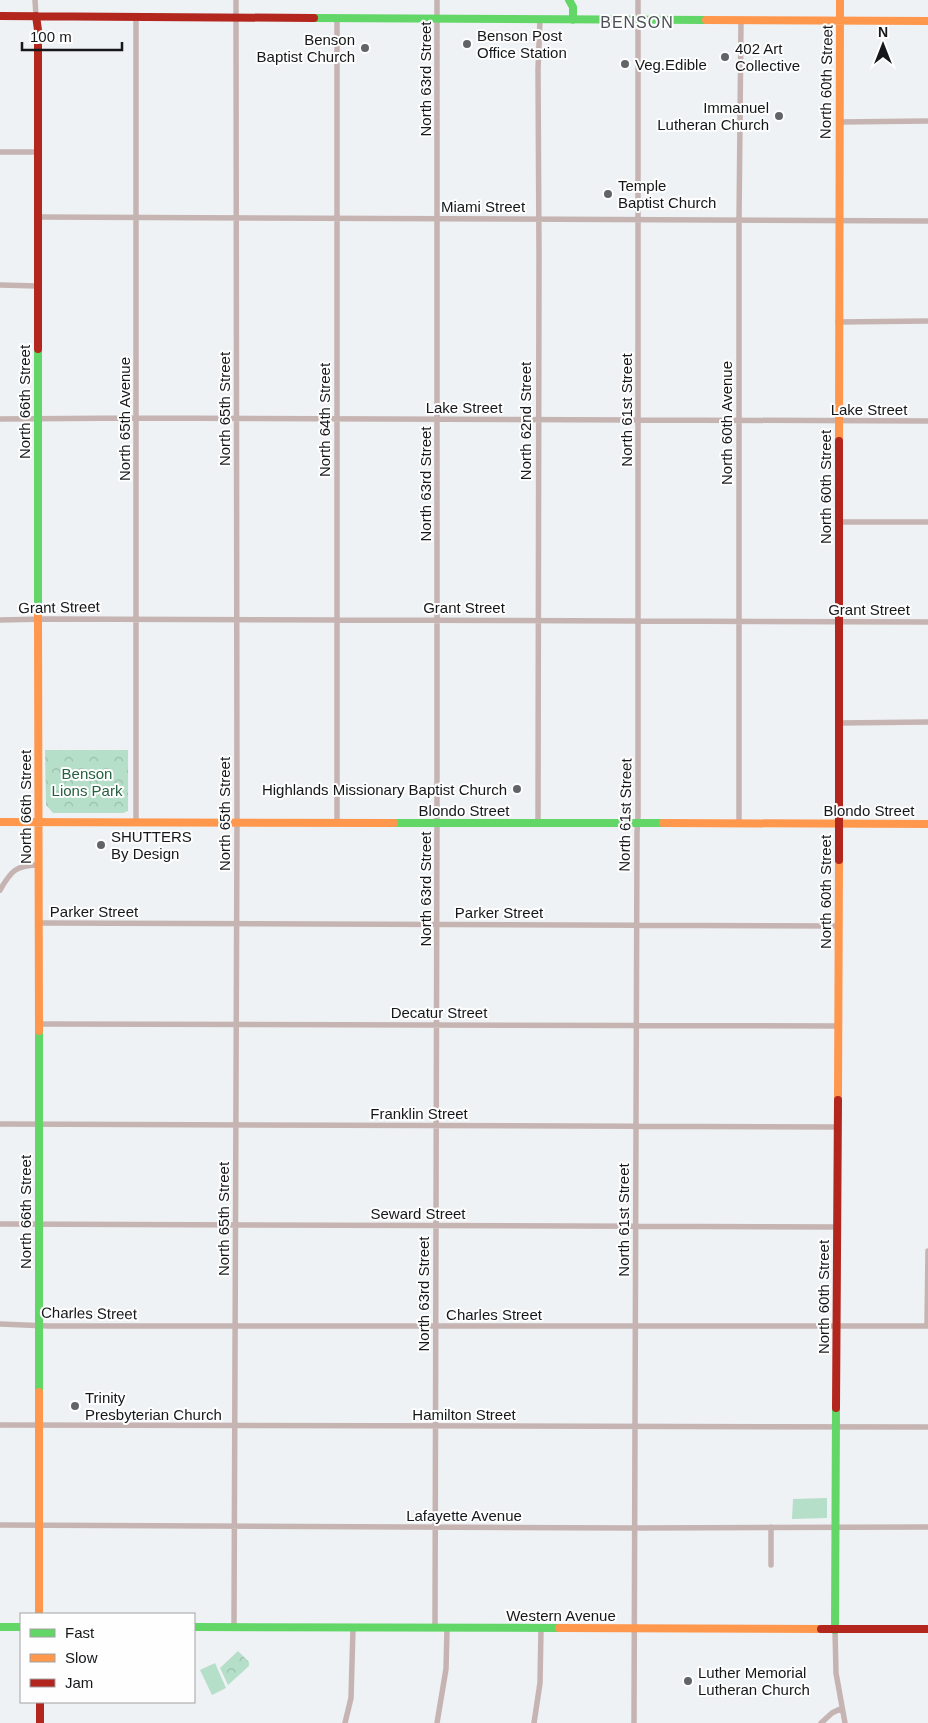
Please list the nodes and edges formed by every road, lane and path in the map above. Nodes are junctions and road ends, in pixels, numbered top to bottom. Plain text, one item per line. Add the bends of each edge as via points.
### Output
1 (35, 0) edge
2 (236, 0) edge
3 (437, 0) edge
4 (569, 0) edge
5 (638, 0) edge
6 (840, 0) edge
7 (0, 16) edge
8 (36, 16) junction
9 (136, 17) junction
10 (236, 17) junction
11 (337, 18) junction
12 (437, 18) junction
13 (540, 19) junction
14 (573, 20) junction
15 (638, 20) junction
16 (741, 21) junction
17 (928, 21) edge
18 (840, 22) junction
19 (928, 121) edge
20 (839, 122) junction
21 (0, 152) edge
22 (38, 152) junction
23 (38, 217) junction
24 (136, 217) junction
25 (236, 217) junction
26 (337, 218) junction
27 (438, 219) junction
28 (539, 219) junction
29 (638, 220) junction
30 (739, 220) junction
31 (839, 221) junction
32 (928, 221) edge
33 (0, 285) edge
34 (38, 286) junction
35 (928, 321) edge
36 (838, 322) junction
37 (136, 418) junction
38 (236, 418) junction
39 (0, 419) edge
40 (38, 419) junction
41 (337, 419) junction
42 (437, 419) junction
43 (538, 420) junction
44 (638, 421) junction
45 (739, 421) junction
46 (928, 421) edge
47 (838, 422) junction
48 (838, 522) junction
49 (928, 522) edge
50 (38, 619) junction
51 (136, 619) junction
52 (237, 619) junction
53 (0, 620) edge
54 (337, 620) junction
55 (437, 620) junction
56 (538, 620) junction
57 (638, 621) junction
58 (739, 622) junction
59 (838, 622) junction
60 (928, 622) edge
61 (928, 722) edge
62 (838, 723) junction
63 (0, 822) edge
64 (38, 822) junction
65 (136, 822) junction
66 (237, 823) junction
67 (337, 823) junction
68 (437, 823) junction
69 (538, 824) junction
70 (638, 824) junction
71 (739, 824) junction
72 (839, 824) junction
73 (928, 824) edge
74 (39, 864) junction
75 (0, 890) edge
76 (39, 923) junction
77 (236, 924) junction
78 (437, 924) junction
79 (636, 925) junction
80 (838, 926) junction
81 (39, 1024) junction
82 (236, 1024) junction
83 (437, 1025) junction
84 (636, 1025) junction
85 (838, 1026) junction
86 (0, 1124) edge
87 (39, 1124) junction
88 (236, 1125) junction
89 (436, 1125) junction
90 (636, 1126) junction
91 (837, 1126) junction
92 (0, 1224) edge
93 (39, 1224) junction
94 (235, 1226) junction
95 (436, 1226) junction
96 (635, 1226) junction
97 (837, 1227) junction
98 (928, 1251) edge
99 (0, 1324) edge
100 (39, 1325) junction
101 (235, 1326) junction
102 (436, 1326) junction
103 (635, 1326) junction
104 (928, 1326) edge
105 (836, 1327) junction
106 (0, 1425) edge
107 (39, 1425) junction
108 (234, 1426) junction
109 (928, 1426) edge
110 (435, 1427) junction
111 (635, 1427) junction
112 (836, 1427) junction
113 (0, 1525) edge
114 (39, 1525) junction
115 (235, 1526) junction
116 (435, 1527) junction
117 (771, 1527) junction
118 (928, 1527) edge
119 (634, 1528) junction
120 (835, 1528) junction
121 (771, 1565) dead end
122 (39, 1613) edge
123 (0, 1627) edge
124 (20, 1627) edge
125 (195, 1627) edge
126 (234, 1627) junction
127 (353, 1628) junction
128 (435, 1628) junction
129 (447, 1629) junction
130 (541, 1629) junction
131 (928, 1629) edge
132 (635, 1630) junction
133 (835, 1630) junction
134 (40, 1703) edge
135 (842, 1708) junction
136 (40, 1723) edge
137 (345, 1723) edge
138 (437, 1723) edge
139 (534, 1723) edge
140 (634, 1723) edge
141 (821, 1723) edge
142 (845, 1723) edge

1 - 8 street, North 66th Street
2 - 10 street, North 65th Street
3 - 12 street, North 63rd Street
4 - 14 street via 573,7
5 - 15 street, North 61st Street
6 - 18 street, North 60th Street
7 - 8 street
8 - 9 street
8 - 22 street, North 66th Street
9 - 10 street
9 - 24 street, North 65th Avenue
10 - 11 street
10 - 25 street, North 65th Street
11 - 12 street
11 - 26 street, North 64th Street
12 - 13 street
12 - 27 street, North 63rd Street
13 - 14 street
13 - 28 street, North 62nd Street
14 - 15 street
15 - 16 street
15 - 29 street, North 61st Street
16 - 18 street
16 - 30 street, North 60th Avenue
17 - 18 street
18 - 20 street, North 60th Street
19 - 20 street
20 - 31 street, North 60th Street
21 - 22 street
22 - 23 street, North 66th Street
23 - 24 street, Miami Street
23 - 34 street, North 66th Street
24 - 25 street, Miami Street
24 - 37 street, North 65th Avenue
25 - 26 street, Miami Street
25 - 38 street, North 65th Street
26 - 27 street, Miami Street
26 - 41 street, North 64th Street
27 - 28 street, Miami Street
27 - 42 street, North 63rd Street
28 - 29 street, Miami Street
28 - 43 street, North 62nd Street
29 - 30 street, Miami Street
29 - 44 street, North 61st Street
30 - 31 street, Miami Street
30 - 45 street, North 60th Avenue
31 - 32 street, Miami Street
31 - 36 street, North 60th Street
33 - 34 street
34 - 40 street, North 66th Street
35 - 36 street
36 - 47 street, North 60th Street
37 - 38 street, Lake Street
37 - 40 street, Lake Street
37 - 51 street, North 65th Avenue
38 - 41 street, Lake Street
38 - 52 street, North 65th Street
39 - 40 street, Lake Street
40 - 50 street, North 66th Street
41 - 42 street, Lake Street
41 - 54 street, North 64th Street
42 - 43 street, Lake Street
42 - 55 street, North 63rd Street
43 - 44 street, Lake Street
43 - 56 street, North 62nd Street
44 - 45 street, Lake Street
44 - 57 street, North 61st Street
45 - 47 street, Lake Street
45 - 58 street, North 60th Avenue
46 - 47 street, Lake Street
47 - 48 street, North 60th Street
48 - 49 street
48 - 59 street, North 60th Street
50 - 51 street, Grant Street
50 - 53 street, Grant Street
50 - 64 street, North 66th Street
51 - 52 street, Grant Street
51 - 65 street, North 65th Avenue
52 - 54 street, Grant Street
52 - 66 street, North 65th Street
54 - 55 street, Grant Street
54 - 67 street, North 64th Street
55 - 56 street, Grant Street
55 - 68 street, North 63rd Street
56 - 57 street, Grant Street
56 - 69 street, North 62nd Street
57 - 58 street, Grant Street
57 - 70 street, North 61st Street
58 - 59 street, Grant Street
58 - 71 street, North 60th Avenue
59 - 60 street, Grant Street
59 - 62 street, North 60th Street
61 - 62 street
62 - 72 street, North 60th Street
63 - 64 street, Blondo Street
64 - 65 street, Blondo Street
64 - 74 street, North 66th Street
65 - 66 street, Blondo Street
66 - 67 street, Blondo Street
66 - 77 street, North 65th Street
67 - 68 street, Blondo Street
68 - 69 street, Blondo Street
68 - 78 street, North 63rd Street
69 - 70 street, Blondo Street
70 - 71 street, Blondo Street
70 - 79 street, North 61st Street
71 - 72 street, Blondo Street
72 - 73 street, Blondo Street
72 - 80 street, North 60th Street
74 - 75 street via 14,870
74 - 76 street, North 66th Street
76 - 77 street, Parker Street
76 - 81 street, North 66th Street
77 - 78 street, Parker Street
77 - 82 street, North 65th Street
78 - 79 street, Parker Street
78 - 83 street, North 63rd Street
79 - 80 street, Parker Street
79 - 84 street, North 61st Street
80 - 85 street, North 60th Street
81 - 82 street, Decatur Street
81 - 87 street, North 66th Street
82 - 83 street, Decatur Street
82 - 88 street, North 65th Street
83 - 84 street, Decatur Street
83 - 89 street, North 63rd Street
84 - 85 street, Decatur Street
84 - 90 street, North 61st Street
85 - 91 street, North 60th Street
86 - 87 street, Franklin Street
87 - 88 street, Franklin Street
87 - 93 street, North 66th Street
88 - 89 street, Franklin Street
88 - 94 street, North 65th Street
89 - 90 street, Franklin Street
89 - 95 street, North 63rd Street
90 - 91 street, Franklin Street
90 - 96 street, North 61st Street
91 - 97 street, North 60th Street
92 - 93 street, Seward Street
93 - 94 street, Seward Street
93 - 100 street, North 66th Street
94 - 95 street, Seward Street
94 - 101 street, North 65th Street
95 - 96 street, Seward Street
95 - 102 street, North 63rd Street
96 - 97 street, Seward Street
96 - 103 street, North 61st Street
97 - 105 street, North 60th Street
98 - 104 street
99 - 100 street, Charles Street
100 - 101 street, Charles Street
100 - 107 street, North 66th Street
101 - 102 street, Charles Street
101 - 108 street, North 65th Street
102 - 103 street, Charles Street
102 - 110 street, North 63rd Street
103 - 105 street, Charles Street
103 - 111 street, North 61st Street
104 - 105 street, Charles Street
105 - 112 street, North 60th Street
106 - 107 street, Hamilton Street
107 - 108 street, Hamilton Street
107 - 114 street, North 66th Street
108 - 110 street, Hamilton Street
108 - 115 street, North 65th Street
109 - 112 street, Hamilton Street
110 - 111 street, Hamilton Street
110 - 116 street, North 63rd Street
111 - 112 street, Hamilton Street
111 - 119 street, North 61st Street
112 - 120 street, North 60th Street
113 - 114 street, Lafayette Avenue
114 - 115 street, Lafayette Avenue
114 - 122 street, North 66th Street
115 - 116 street, Lafayette Avenue
115 - 126 street, North 65th Street
116 - 119 street, Lafayette Avenue
116 - 128 street, North 63rd Street
117 - 119 street, Lafayette Avenue
117 - 120 street, Lafayette Avenue
117 - 121 street
118 - 120 street, Lafayette Avenue
119 - 132 street, North 61st Street
120 - 133 street, North 60th Street
123 - 124 street
125 - 126 street, Western Avenue
126 - 127 street, Western Avenue
127 - 128 street, Western Avenue
127 - 137 street via 351,1698
128 - 129 street, Western Avenue
129 - 130 street, Western Avenue
129 - 138 street via 446,1669
130 - 132 street, Western Avenue
130 - 139 street via 540,1683
131 - 133 street, Western Avenue
132 - 133 street, Western Avenue
132 - 140 street, North 61st Street
133 - 135 street, North 60th Street via 836,1673
134 - 136 street
135 - 141 street
135 - 142 street, North 60th Street

